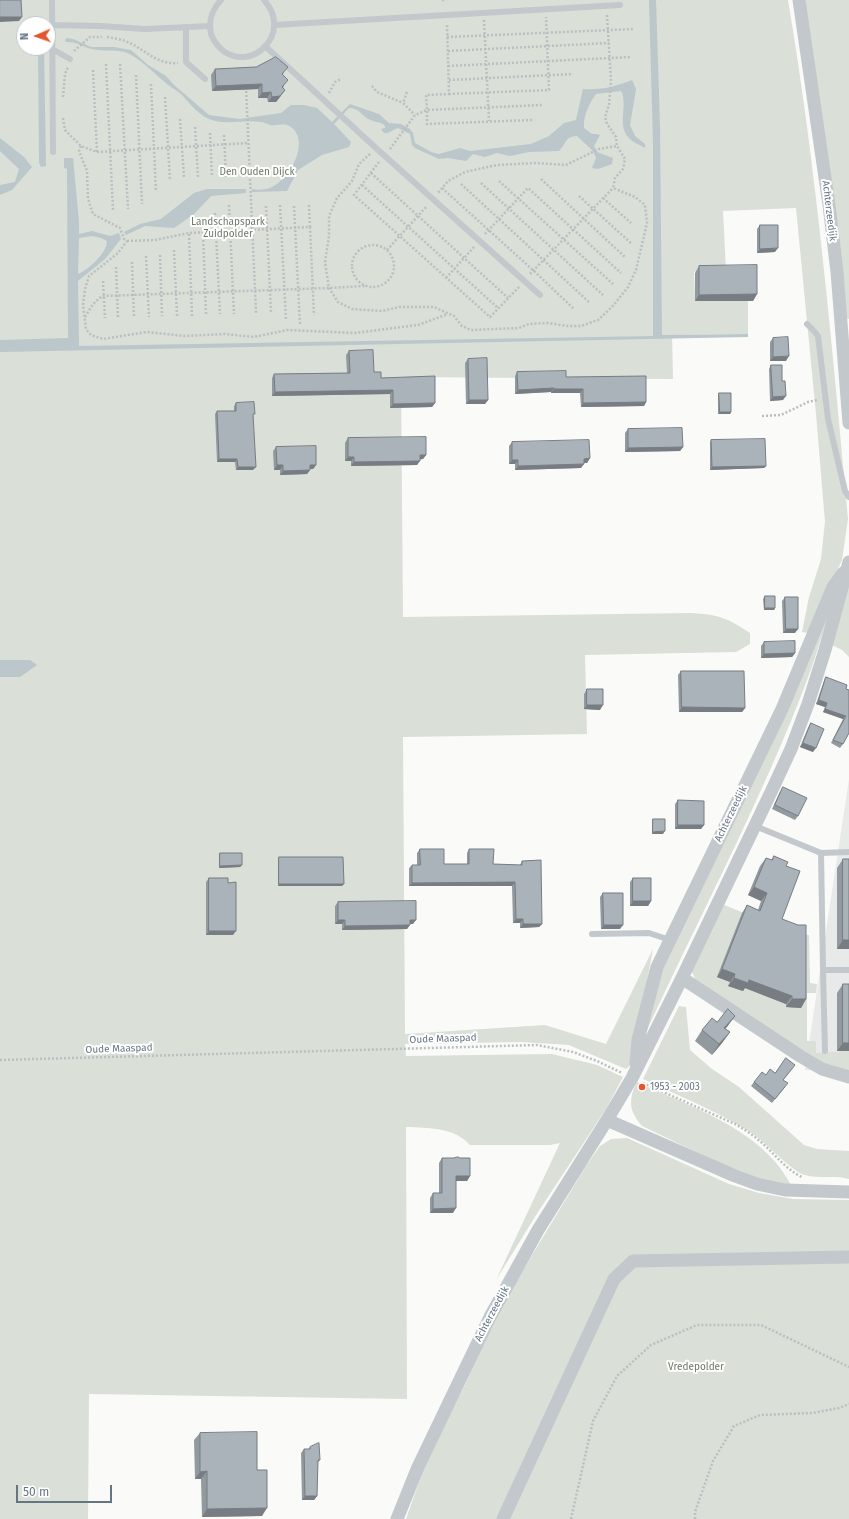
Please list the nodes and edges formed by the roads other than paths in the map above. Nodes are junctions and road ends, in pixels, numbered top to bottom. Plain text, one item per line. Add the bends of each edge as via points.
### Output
1 (52, 0) edge
2 (221, 0) edge
3 (264, 0) edge
4 (799, 0) edge
5 (620, 5) dead end
6 (52, 16) edge
7 (56, 25) edge
8 (274, 25) junction
9 (210, 26) junction
10 (186, 27) junction
11 (265, 46) junction
12 (56, 51) edge
13 (52, 56) edge
14 (70, 59) road end
15 (205, 79) dead end
16 (53, 152) dead end
17 (540, 295) dead end
18 (807, 324) dead end
19 (849, 423) edge
20 (849, 497) edge
21 (848, 564) edge
22 (755, 826) junction
23 (849, 852) edge
24 (822, 853) junction
25 (592, 934) dead end
26 (670, 940) junction
27 (823, 970) junction
28 (849, 970) edge
29 (682, 978) junction
30 (825, 1051) dead end
31 (634, 1074) junction
32 (849, 1077) edge
33 (607, 1120) junction
34 (849, 1192) edge
35 (849, 1257) edge
36 (397, 1519) edge
37 (503, 1519) edge

1 - 6 lane
2 - 9 lane via 215,6
3 - 8 lane via 270,6
4 - 19 street, Achterzeedijk via 830,212
5 - 8 lane
7 - 10 lane via 145,29
8 - 11 lane via 271,39
9 - 10 lane
9 - 11 lane via 217,45 234,56 255,54
10 - 15 lane via 186,62
11 - 17 lane
12 - 14 lane
13 - 16 lane
18 - 20 lane via 818,336 828,419 845,491
21 - 22 street, Achterzeedijk via 808,704 791,750
21 - 26 street, Achterzeedijk via 833,587 782,709
22 - 24 lane
22 - 29 street, Achterzeedijk
23 - 24 lane
24 - 27 lane
25 - 26 lane via 649,933
26 - 31 street, Achterzeedijk via 658,967 640,1033
27 - 28 lane
27 - 30 lane
29 - 31 street, Achterzeedijk
29 - 32 street via 816,1066
31 - 33 street, Achterzeedijk
33 - 34 street via 757,1184 785,1190
33 - 36 street, Achterzeedijk via 538,1230 490,1317 418,1466
35 - 37 street via 633,1262 614,1279

